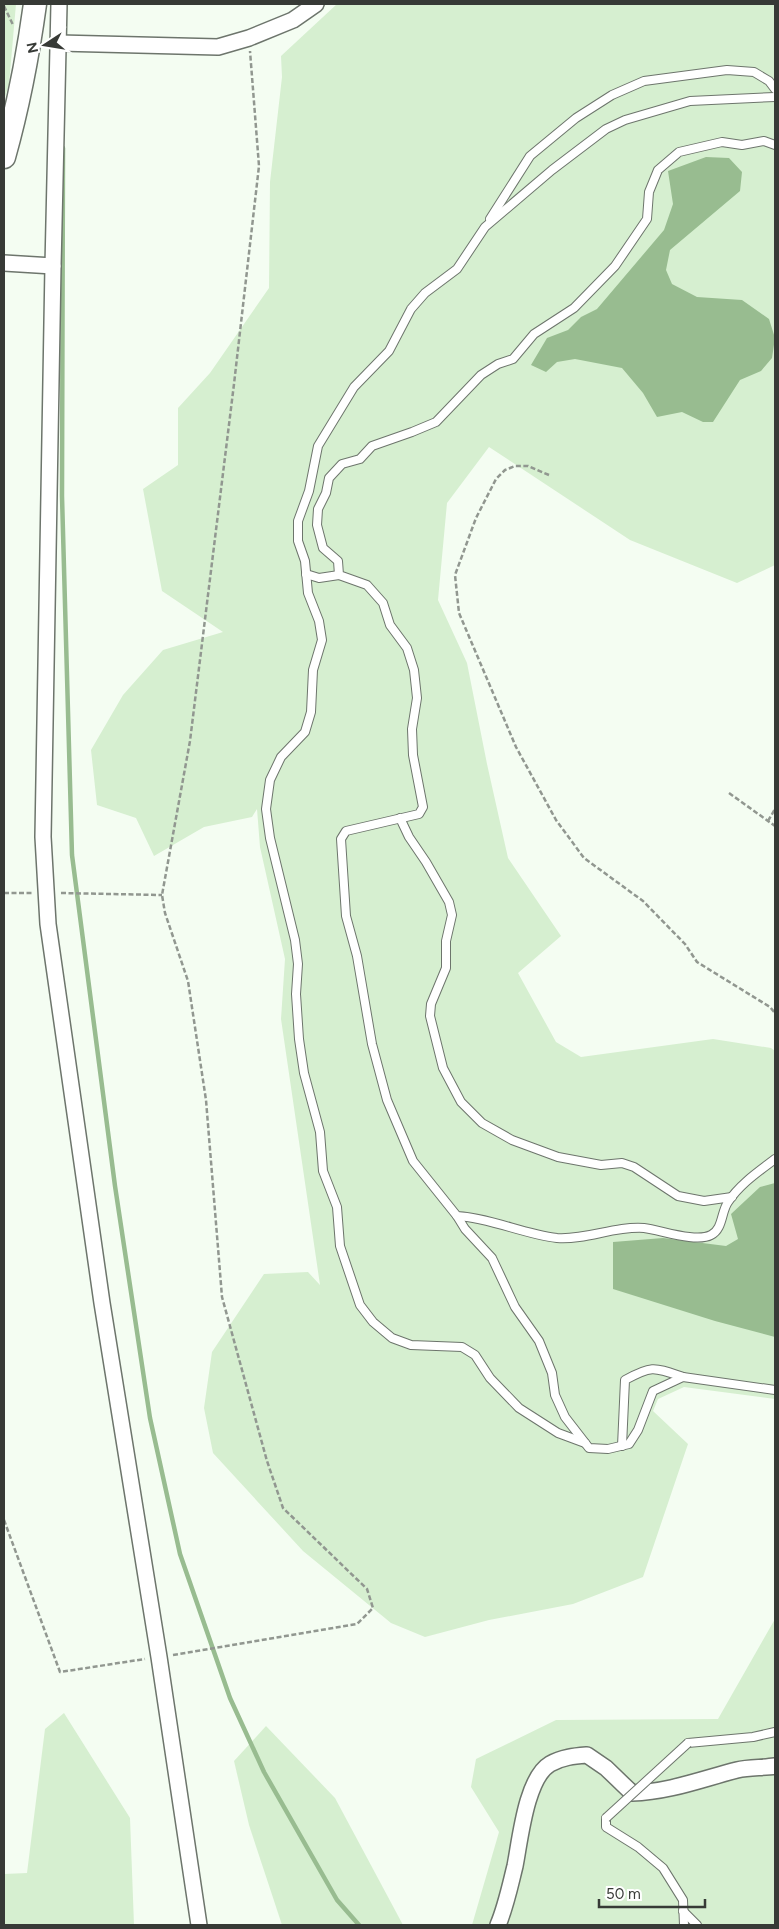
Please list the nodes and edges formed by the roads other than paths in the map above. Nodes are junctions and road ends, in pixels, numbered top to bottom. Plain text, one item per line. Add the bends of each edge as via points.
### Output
1 (34, 4) edge
2 (59, 4) edge
3 (316, 4) edge
4 (59, 43) junction
5 (775, 89) edge
6 (775, 97) edge
7 (775, 145) edge
8 (4, 157) edge
9 (485, 227) junction
10 (4, 263) edge
11 (52, 266) junction
12 (306, 574) junction
13 (339, 575) junction
14 (400, 818) junction
15 (775, 1159) edge
16 (732, 1197) junction
17 (457, 1216) junction
18 (683, 1377) junction
19 (775, 1390) edge
20 (585, 1443) junction
21 (622, 1446) junction
22 (775, 1732) edge
23 (775, 1766) edge
24 (683, 1911) junction
25 (199, 1925) edge
26 (498, 1925) edge
27 (684, 1925) edge
28 (697, 1925) edge

1 - 8 main road via 30,43
2 - 4 street
3 - 4 street via 293,20 218,47
4 - 11 street
5 - 9 lane via 754,72 727,70 644,81 612,95 576,118 530,156
6 - 9 lane via 690,101 625,120 606,129 552,170
7 - 13 lane via 722,142 678,152 658,170 649,192 647,219 614,266 574,308 534,334 513,359 480,375 436,422 372,446 360,459 342,464 329,478 318,509 317,525 323,548 338,561
9 - 12 lane via 457,269 425,292 411,309 388,351 354,387 318,446 298,521 298,541 306,561
10 - 11 street
11 - 25 street via 43,837 48,924 102,1303
12 - 13 lane via 319,578
12 - 20 lane via 308,593 319,621 322,640 313,670 311,712 305,732 281,757 270,780 266,809 295,940 299,1039 304,1073 320,1132 323,1171 337,1207 340,1246 360,1305 373,1322 392,1338 411,1345 462,1348 476,1355 490,1378 519,1408 558,1433
13 - 14 lane via 367,585 383,602 390,625 406,648 414,670 417,698 412,729 413,755 423,807 418,814
14 - 16 lane via 449,902 452,915 446,940 446,968 431,1004 430,1016 443,1068 461,1102 482,1123 512,1140 558,1157 601,1165 622,1163 634,1167 678,1196 704,1201
14 - 17 lane via 346,831 341,839 346,916 386,1100 413,1161
15 - 16 lane via 746,1180
16 - 17 lane via 718,1230 699,1238 644,1228 558,1238 475,1217
17 - 20 lane via 492,1258 515,1307 539,1341 552,1373 555,1395 565,1417
18 - 19 lane
18 - 21 lane via 653,1391 638,1430 629,1444
18 - 21 lane via 662,1370 644,1369 625,1380
20 - 21 lane via 589,1448
22 - 24 lane, bridge via 688,1743 606,1818 606,1827 663,1868 683,1900
23 - 26 street via 739,1770 678,1788 632,1793 587,1755 564,1758 549,1765 531,1793 507,1902
24 - 27 lane
24 - 28 lane

